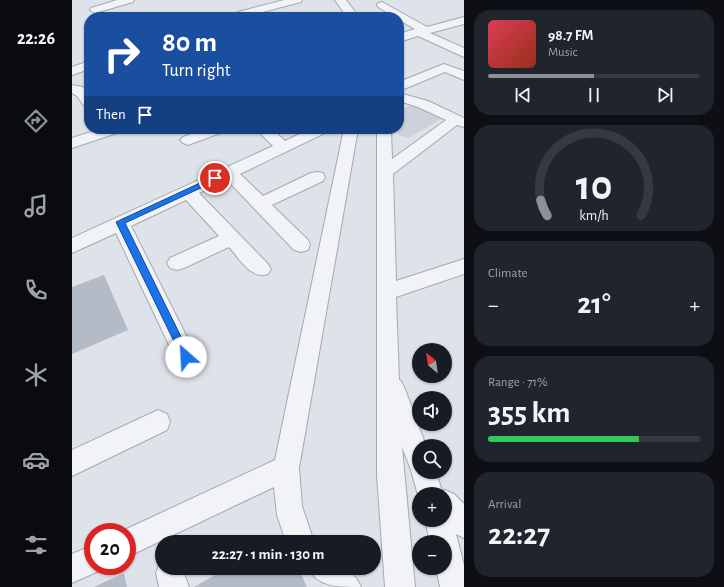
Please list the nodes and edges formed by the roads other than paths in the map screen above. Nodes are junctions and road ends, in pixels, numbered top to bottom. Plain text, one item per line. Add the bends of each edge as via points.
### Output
1 (129, 0) edge
2 (297, 0) edge
3 (345, 1) edge
4 (272, 3) edge
5 (382, 5) dead end
6 (95, 10) dead end
7 (247, 12) edge
8 (350, 12) edge
9 (392, 12) edge
10 (404, 20) edge
11 (461, 23) edge
12 (422, 32) junction
13 (404, 37) edge
14 (464, 53) edge
15 (84, 67) edge
16 (72, 71) edge
17 (464, 76) edge
18 (404, 85) edge
19 (73, 87) edge
20 (84, 94) edge
21 (404, 98) edge
22 (460, 121) edge
23 (98, 134) edge
24 (204, 134) edge
25 (269, 134) edge
26 (311, 134) edge
27 (350, 134) edge
28 (384, 134) edge
29 (188, 140) dead end
30 (72, 143) edge
31 (284, 147) junction
32 (229, 172) junction
33 (384, 172) junction
34 (317, 177) dead end
35 (187, 191) junction
36 (260, 204) junction
37 (120, 222) junction
38 (231, 238) junction
39 (301, 245) dead end
40 (72, 246) edge
41 (177, 263) dead end
42 (464, 266) edge
43 (261, 269) dead end
44 (386, 292) junction
45 (186, 357) dead end
46 (387, 372) junction
47 (158, 422) dead end
48 (72, 463) edge
49 (286, 468) junction
50 (427, 481) edge
51 (452, 511) edge
52 (464, 524) edge
53 (297, 535) edge
54 (136, 539) edge
55 (84, 563) edge
56 (72, 569) edge
57 (452, 574) edge
58 (331, 575) edge
59 (346, 587) edge
60 (400, 587) edge
61 (455, 587) edge

1 - 6 street
2 - 4 street
3 - 8 street
4 - 7 street
5 - 9 street
10 - 12 street
11 - 12 street
12 - 13 street
12 - 14 street
15 - 16 street
17 - 18 street via 455,70 444,68
19 - 20 street
21 - 22 street
22 - 33 street
23 - 30 street
24 - 29 street
25 - 31 street
26 - 31 street
27 - 49 street
28 - 33 street
31 - 32 street
32 - 35 street
32 - 36 street
33 - 44 street
34 - 36 street
35 - 37 street
35 - 38 street
36 - 39 street
37 - 40 street
37 - 45 street
38 - 41 street
38 - 43 street
42 - 44 street
44 - 46 street
46 - 50 street
46 - 60 street via 390,476
47 - 48 street
49 - 53 street via 286,496
49 - 54 street
51 - 52 street
55 - 56 street
57 - 61 street
58 - 59 street

